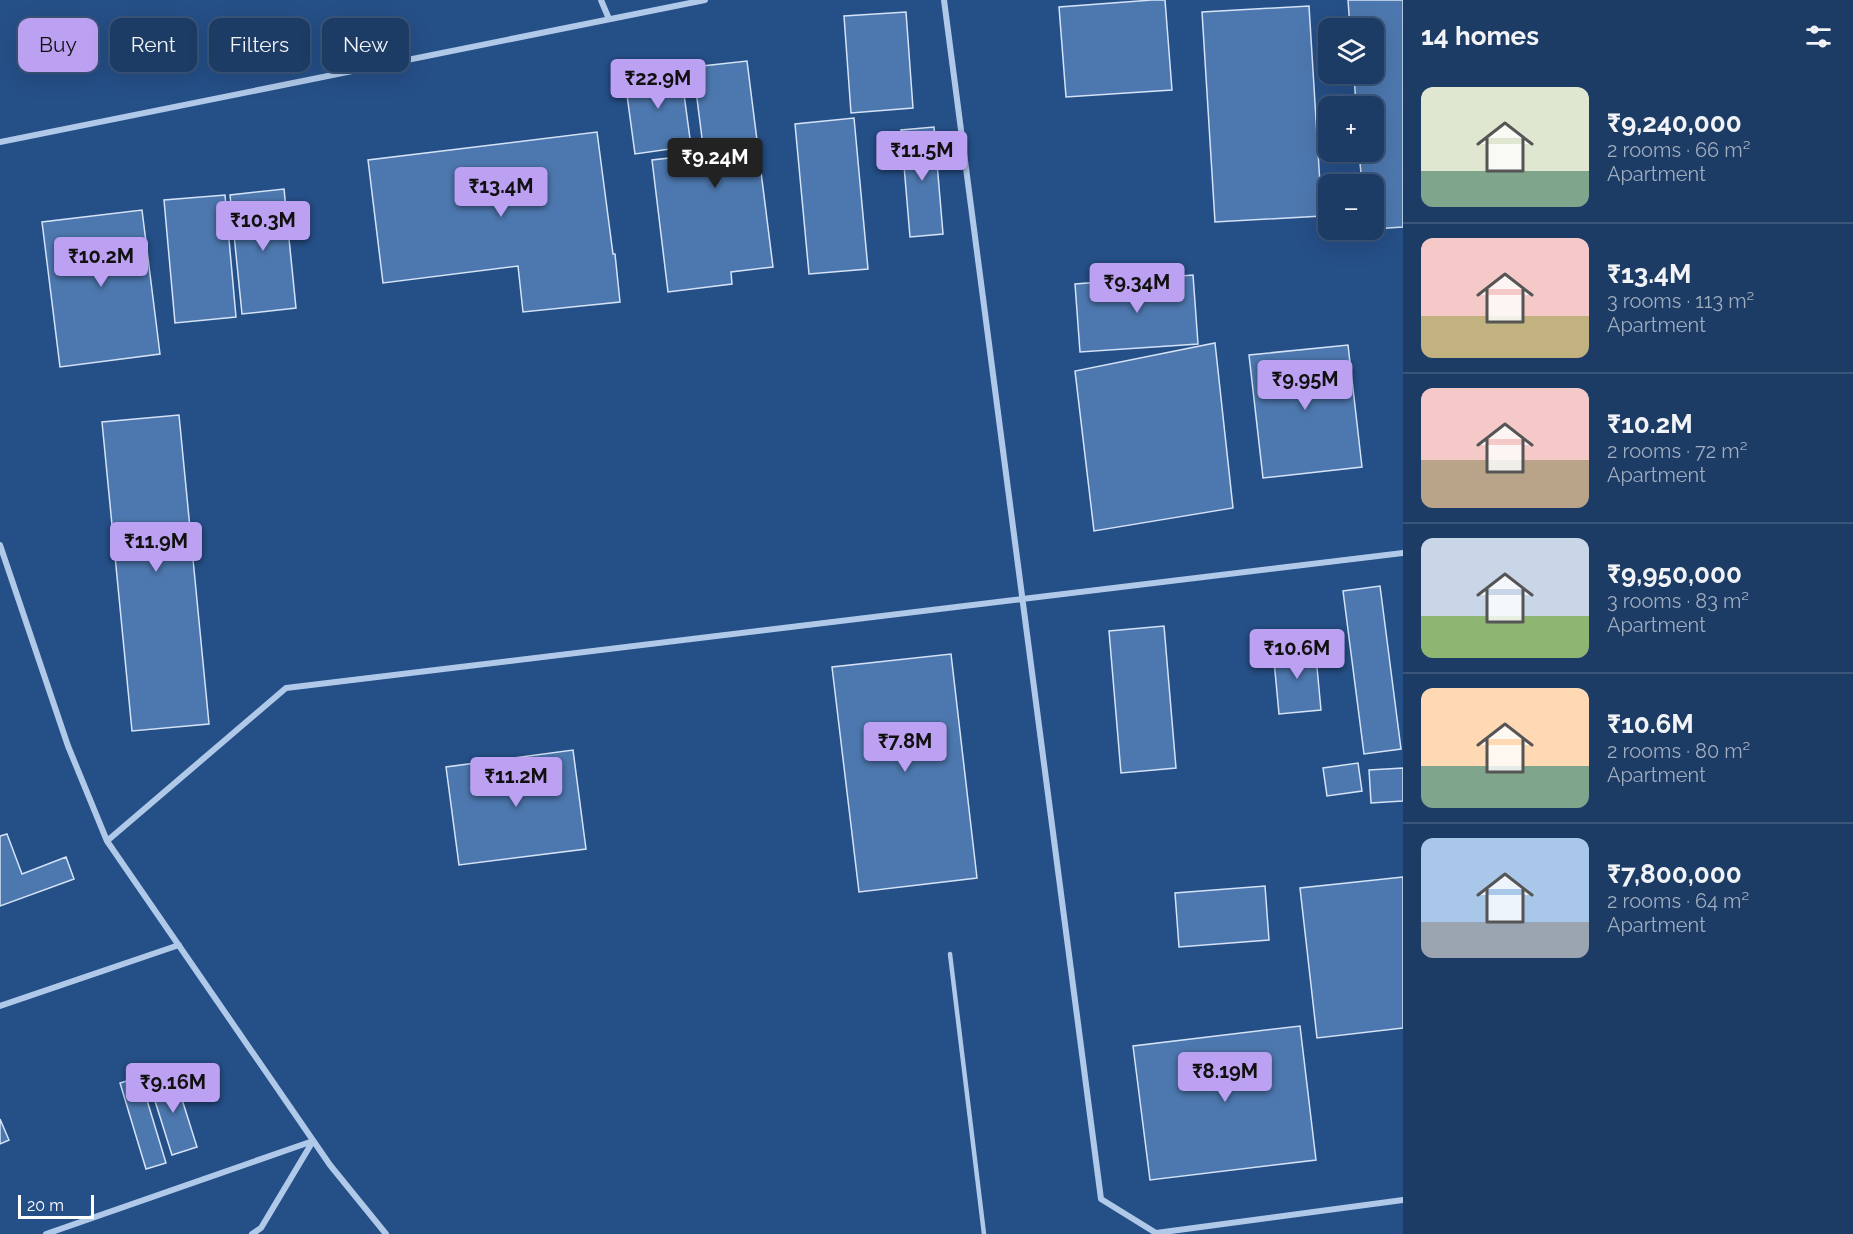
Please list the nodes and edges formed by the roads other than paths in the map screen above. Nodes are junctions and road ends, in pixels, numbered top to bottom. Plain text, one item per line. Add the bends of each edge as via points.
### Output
1 (601, 0) edge
2 (705, 0) edge
3 (944, 0) edge
4 (609, 19) junction
5 (0, 142) edge
6 (0, 544) edge
7 (1403, 553) edge
8 (1022, 599) junction
9 (107, 841) junction
10 (178, 945) junction
11 (951, 954) dead end
12 (0, 1006) edge
13 (313, 1141) junction
14 (1403, 1200) edge
15 (263, 1231) edge
16 (45, 1234) edge
17 (252, 1234) edge
18 (386, 1234) edge
19 (984, 1234) edge

1 - 4 street
2 - 4 street
3 - 8 street
4 - 5 street
6 - 9 street via 68,746
7 - 8 street
8 - 9 street via 286,688
8 - 14 street via 1101,1199 1156,1233
9 - 10 street
10 - 12 street
10 - 13 street
11 - 19 lane
13 - 15 street
13 - 16 street
13 - 18 street
15 - 17 street

